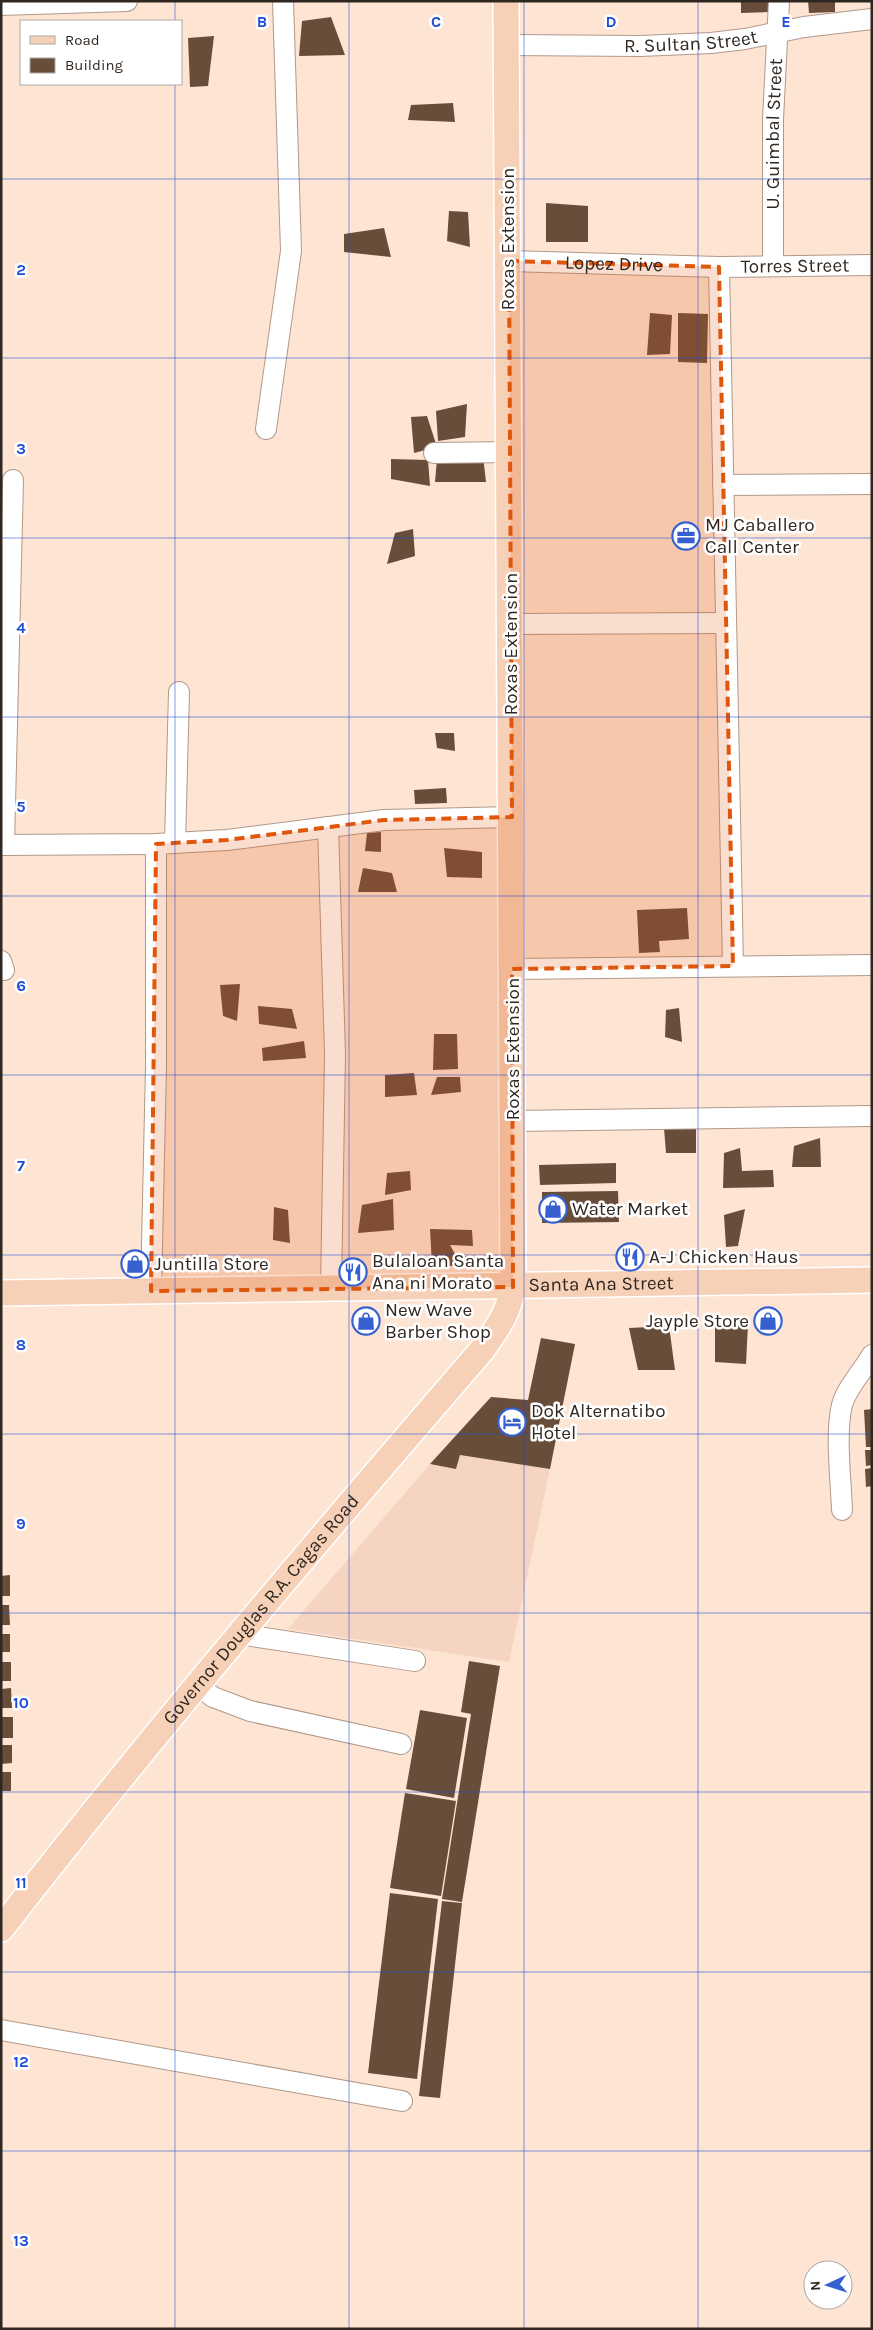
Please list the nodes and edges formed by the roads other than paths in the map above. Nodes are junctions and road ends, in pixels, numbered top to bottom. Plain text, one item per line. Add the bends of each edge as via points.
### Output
1 (127, 1) edge
2 (283, 1) edge
3 (506, 1) edge
4 (779, 1) edge
5 (107, 2) edge
6 (1, 5) edge
7 (872, 19) edge
8 (776, 33) junction
9 (507, 45) junction
10 (509, 261) junction
11 (872, 265) edge
12 (773, 266) junction
13 (719, 267) junction
14 (266, 428) dead end
15 (510, 452) junction
16 (434, 453) dead end
17 (12, 480) dead end
18 (872, 484) edge
19 (723, 485) junction
20 (726, 623) junction
21 (511, 624) junction
22 (179, 692) dead end
23 (512, 817) junction
24 (328, 827) junction
25 (165, 843) junction
26 (3, 845) edge
27 (872, 965) edge
28 (733, 966) junction
29 (512, 969) junction
30 (872, 1116) edge
31 (513, 1121) junction
32 (872, 1280) edge
33 (513, 1287) junction
34 (331, 1289) junction
35 (151, 1291) junction
36 (1, 1293) edge
37 (872, 1355) edge
38 (842, 1510) dead end
39 (239, 1634) junction
40 (416, 1661) dead end
41 (197, 1685) junction
42 (401, 1744) dead end
43 (1, 1929) edge
44 (1, 2030) edge
45 (402, 2101) dead end

1 - 5 street
2 - 14 street via 291,251
3 - 9 main road, Roxas Extension
4 - 8 street, U. Guimbal Street
5 - 6 street
7 - 8 street, R. Sultan Street
8 - 9 street, R. Sultan Street via 745,40 675,46
8 - 12 street, U. Guimbal Street
9 - 10 main road, Roxas Extension
10 - 13 street, Lopez Drive
10 - 15 main road, Roxas Extension
11 - 12 street, Torres Street
12 - 13 street, Torres Street
13 - 19 street
15 - 16 street
15 - 21 main road, Roxas Extension
17 - 26 street
18 - 19 street
19 - 20 street
20 - 21 street
20 - 28 street
21 - 23 main road, Roxas Extension
22 - 25 street
23 - 24 street via 384,820
23 - 29 main road, Roxas Extension
24 - 25 street via 227,840
24 - 34 street via 335,1054
25 - 26 street
25 - 35 street
27 - 28 street
28 - 29 street
29 - 31 main road, Roxas Extension
30 - 31 street
31 - 33 main road, Roxas Extension
32 - 33 main road, Santa Ana Street
33 - 34 main road, Santa Ana Street
33 - 39 main road, Governor Douglas R.A. Cagas Road via 505,1316 482,1350
34 - 35 main road, Santa Ana Street
35 - 36 main road, Santa Ana Street
37 - 38 street via 842,1405
39 - 40 street
39 - 41 main road, Governor Douglas R.A. Cagas Road
41 - 42 street via 214,1697 250,1711
41 - 43 main road, Governor Douglas R.A. Cagas Road
44 - 45 street

